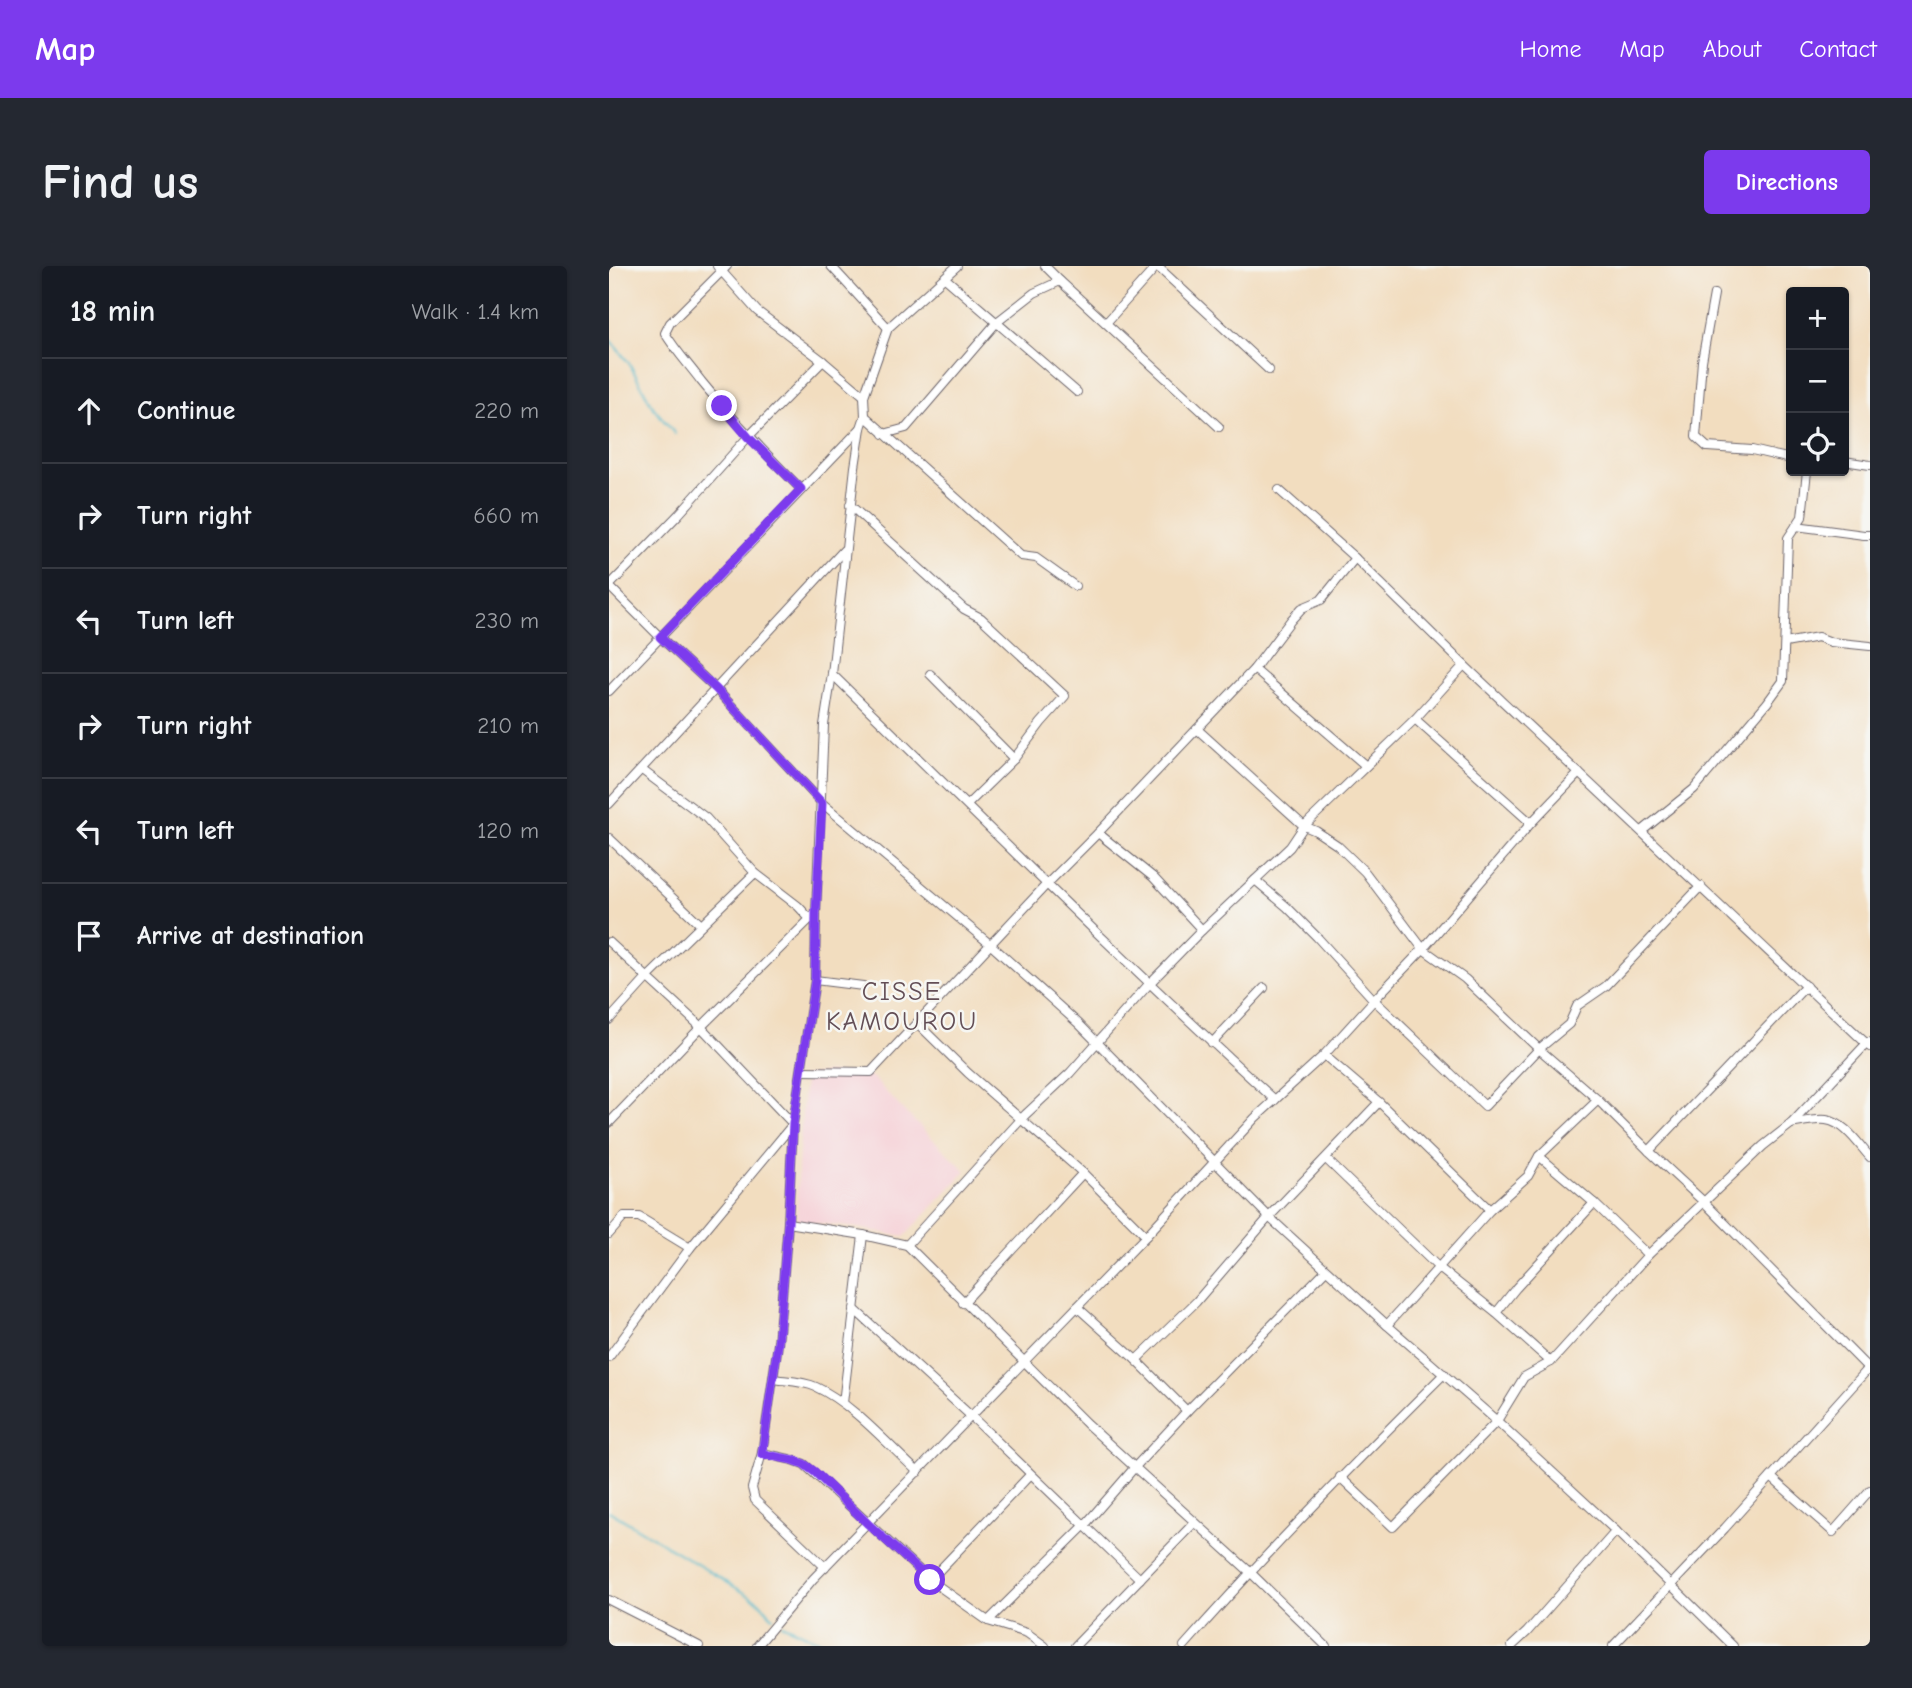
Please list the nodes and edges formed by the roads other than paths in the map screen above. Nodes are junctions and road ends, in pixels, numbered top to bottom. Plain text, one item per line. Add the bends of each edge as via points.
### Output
1 (957, 266) edge
2 (1045, 266) edge
3 (833, 267) edge
4 (722, 268) edge
5 (945, 278) junction
6 (1060, 281) junction
7 (1714, 294) dead end
8 (997, 322) junction
9 (1106, 323) junction
10 (888, 328) junction
11 (823, 361) junction
12 (1269, 370) dead end
13 (1077, 392) dead end
14 (864, 396) junction
15 (865, 416) junction
16 (1219, 427) dead end
17 (861, 428) junction
18 (884, 434) junction
19 (748, 437) junction
20 (1786, 458) edge
21 (1849, 462) edge
22 (1870, 466) edge
23 (1806, 476) edge
24 (801, 489) junction
25 (1279, 490) dead end
26 (850, 505) junction
27 (1796, 526) junction
28 (1870, 535) edge
29 (844, 550) junction
30 (1355, 558) junction
31 (609, 586) edge
32 (1075, 586) dead end
33 (660, 637) junction
34 (1784, 643) junction
35 (1870, 646) edge
36 (1464, 665) junction
37 (1254, 669) junction
38 (832, 674) junction
39 (930, 674) dead end
40 (716, 689) junction
41 (609, 691) edge
42 (1415, 719) junction
43 (1197, 729) junction
44 (1014, 759) junction
45 (1366, 766) junction
46 (642, 770) junction
47 (1579, 773) junction
48 (822, 803) junction
49 (609, 804) edge
50 (967, 805) junction
51 (1531, 823) junction
52 (1304, 826) junction
53 (1642, 831) junction
54 (1098, 833) junction
55 (609, 838) edge
56 (755, 873) junction
57 (1255, 880) junction
58 (1046, 885) junction
59 (1701, 886) junction
60 (813, 916) junction
61 (700, 925) junction
62 (1202, 930) junction
63 (609, 942) edge
64 (991, 945) junction
65 (1423, 949) junction
66 (648, 977) junction
67 (815, 980) junction
68 (1150, 984) junction
69 (863, 986) dead end
70 (1806, 986) junction
71 (1264, 988) dead end
72 (1374, 1000) junction
73 (609, 1020) edge
74 (917, 1023) junction
75 (701, 1027) junction
76 (1097, 1042) junction
77 (1212, 1043) junction
78 (1869, 1044) edge
79 (1539, 1049) junction
80 (1324, 1055) junction
81 (803, 1071) junction
82 (1275, 1100) junction
83 (1598, 1100) junction
84 (1379, 1102) junction
85 (1021, 1120) junction
86 (609, 1124) edge
87 (793, 1124) junction
88 (1791, 1124) junction
89 (1649, 1151) junction
90 (1539, 1156) junction
91 (1870, 1157) edge
92 (1326, 1158) junction
93 (1215, 1161) junction
94 (1083, 1173) junction
95 (1704, 1202) junction
96 (1594, 1203) junction
97 (1490, 1210) junction
98 (1269, 1217) junction
99 (788, 1223) junction
100 (609, 1234) edge
101 (863, 1235) junction
102 (1146, 1236) junction
103 (907, 1245) junction
104 (690, 1248) junction
105 (1648, 1255) junction
106 (1438, 1266) junction
107 (1326, 1270) junction
108 (963, 1303) junction
109 (1077, 1307) junction
110 (854, 1309) junction
111 (1496, 1313) junction
112 (1387, 1325) junction
113 (609, 1357) edge
114 (1136, 1360) junction
115 (1025, 1361) junction
116 (1551, 1362) junction
117 (1869, 1370) edge
118 (1444, 1374) junction
119 (773, 1379) junction
120 (843, 1403) junction
121 (1187, 1411) junction
122 (971, 1416) junction
123 (1497, 1421) junction
124 (762, 1454) junction
125 (1135, 1467) junction
126 (918, 1472) junction
127 (1030, 1475) junction
128 (1771, 1476) junction
129 (1340, 1477) junction
130 (1870, 1490) edge
131 (1195, 1523) junction
132 (868, 1524) junction
133 (1084, 1526) junction
134 (1616, 1531) junction
135 (825, 1567) junction
136 (1249, 1572) junction
137 (1140, 1579) junction
138 (930, 1580) junction
139 (1671, 1585) junction
140 (609, 1600) edge
141 (988, 1621) junction
142 (699, 1646) edge
143 (757, 1646) edge
144 (1045, 1646) edge
145 (1075, 1646) edge
146 (1184, 1646) edge
147 (1326, 1646) edge
148 (1512, 1646) edge
149 (1613, 1646) edge
150 (1733, 1646) edge

1 - 5 street
2 - 6 street
3 - 10 street
4 - 11 street via 757,311
4 - 19 street via 665,333
5 - 8 street
5 - 10 street
6 - 8 street via 1034,293
6 - 9 street
7 - 20 street via 1702,361 1696,437 1707,447
8 - 13 street
8 - 18 street via 906,428
9 - 12 street via 1157,266
9 - 16 street
10 - 14 street
11 - 14 street
11 - 19 street
14 - 15 street
15 - 17 street
15 - 18 street
17 - 24 street
17 - 26 street
18 - 32 street via 1021,556 1036,558
19 - 24 street
19 - 31 street
21 - 22 street
23 - 27 street via 1802,517
24 - 33 street
25 - 30 street
26 - 29 street
26 - 44 street via 1065,696
27 - 28 street
27 - 34 street via 1789,538
29 - 38 street
29 - 40 street
30 - 36 street
30 - 37 street via 1321,600 1302,608 1291,620
31 - 33 street
33 - 40 street
33 - 41 street
34 - 35 street via 1818,637
34 - 53 street via 1783,681 1767,703 1694,789
36 - 42 street
36 - 47 street
37 - 43 street
37 - 45 street
38 - 48 street via 824,725
38 - 50 street
39 - 44 street
40 - 46 street
40 - 48 street
42 - 45 street
42 - 51 street
43 - 52 street
43 - 54 street
44 - 50 street
45 - 52 street
46 - 49 street
46 - 56 street via 706,818
47 - 51 street
47 - 53 street
48 - 60 street
48 - 64 street
50 - 58 street
51 - 65 street
52 - 57 street via 1290,847
52 - 65 street via 1338,845 1365,872
53 - 59 street
54 - 58 street
54 - 62 street via 1153,877
55 - 61 street
56 - 60 street
56 - 61 street
57 - 62 street
57 - 72 street via 1317,937
58 - 64 street
58 - 68 street
59 - 70 street
59 - 79 street via 1606,985 1577,1006 1569,1024
60 - 67 street
60 - 75 street
61 - 66 street
62 - 68 street
63 - 66 street
64 - 74 street
64 - 76 street
65 - 72 street
65 - 79 street via 1465,979
66 - 73 street
66 - 75 street
67 - 69 street
67 - 81 street
68 - 76 street
68 - 77 street
70 - 78 street
70 - 89 street
71 - 77 street
72 - 79 street via 1485,1106
72 - 80 street
74 - 81 street via 871,1072
74 - 85 street
75 - 86 street
75 - 87 street
76 - 85 street
76 - 93 street
77 - 82 street
78 - 88 street
79 - 83 street
80 - 82 street
80 - 84 street
81 - 87 street
82 - 93 street
83 - 89 street
83 - 90 street
84 - 92 street
84 - 97 street
85 - 94 street
85 - 103 street
87 - 99 street
87 - 104 street
88 - 91 street via 1831,1121 1855,1138
88 - 95 street
89 - 95 street
90 - 96 street
90 - 97 street via 1528,1176
92 - 98 street
92 - 106 street
93 - 98 street
93 - 102 street
94 - 102 street
94 - 108 street
95 - 105 street
95 - 117 street
96 - 105 street
96 - 111 street
97 - 106 street
98 - 107 street
98 - 114 street via 1196,1301
99 - 101 street
99 - 119 street
100 - 104 street via 624,1217 639,1217
101 - 103 street
101 - 110 street
102 - 109 street
103 - 108 street
104 - 113 street
105 - 116 street
106 - 111 street
106 - 112 street
107 - 112 street
107 - 121 street
108 - 115 street
109 - 114 street
109 - 115 street
110 - 120 street
110 - 122 street
111 - 116 street
112 - 118 street
114 - 121 street
115 - 122 street
115 - 125 street
116 - 123 street via 1524,1377
117 - 128 street
118 - 123 street
118 - 129 street
119 - 120 street via 806,1384
119 - 124 street
120 - 126 street
121 - 125 street
122 - 126 street
122 - 127 street
123 - 129 street via 1393,1527
123 - 134 street
124 - 132 street via 804,1464
124 - 135 street via 752,1488 755,1500
125 - 131 street
125 - 133 street
126 - 132 street
127 - 133 street
127 - 138 street
128 - 130 street via 1832,1532
128 - 139 street
129 - 136 street
131 - 136 street
131 - 137 street
132 - 135 street
132 - 138 street
133 - 137 street
133 - 141 street
134 - 139 street
134 - 148 street
135 - 143 street
136 - 146 street
136 - 147 street
137 - 145 street
138 - 141 street
139 - 149 street
139 - 150 street
140 - 142 street
141 - 144 street via 1027,1633

